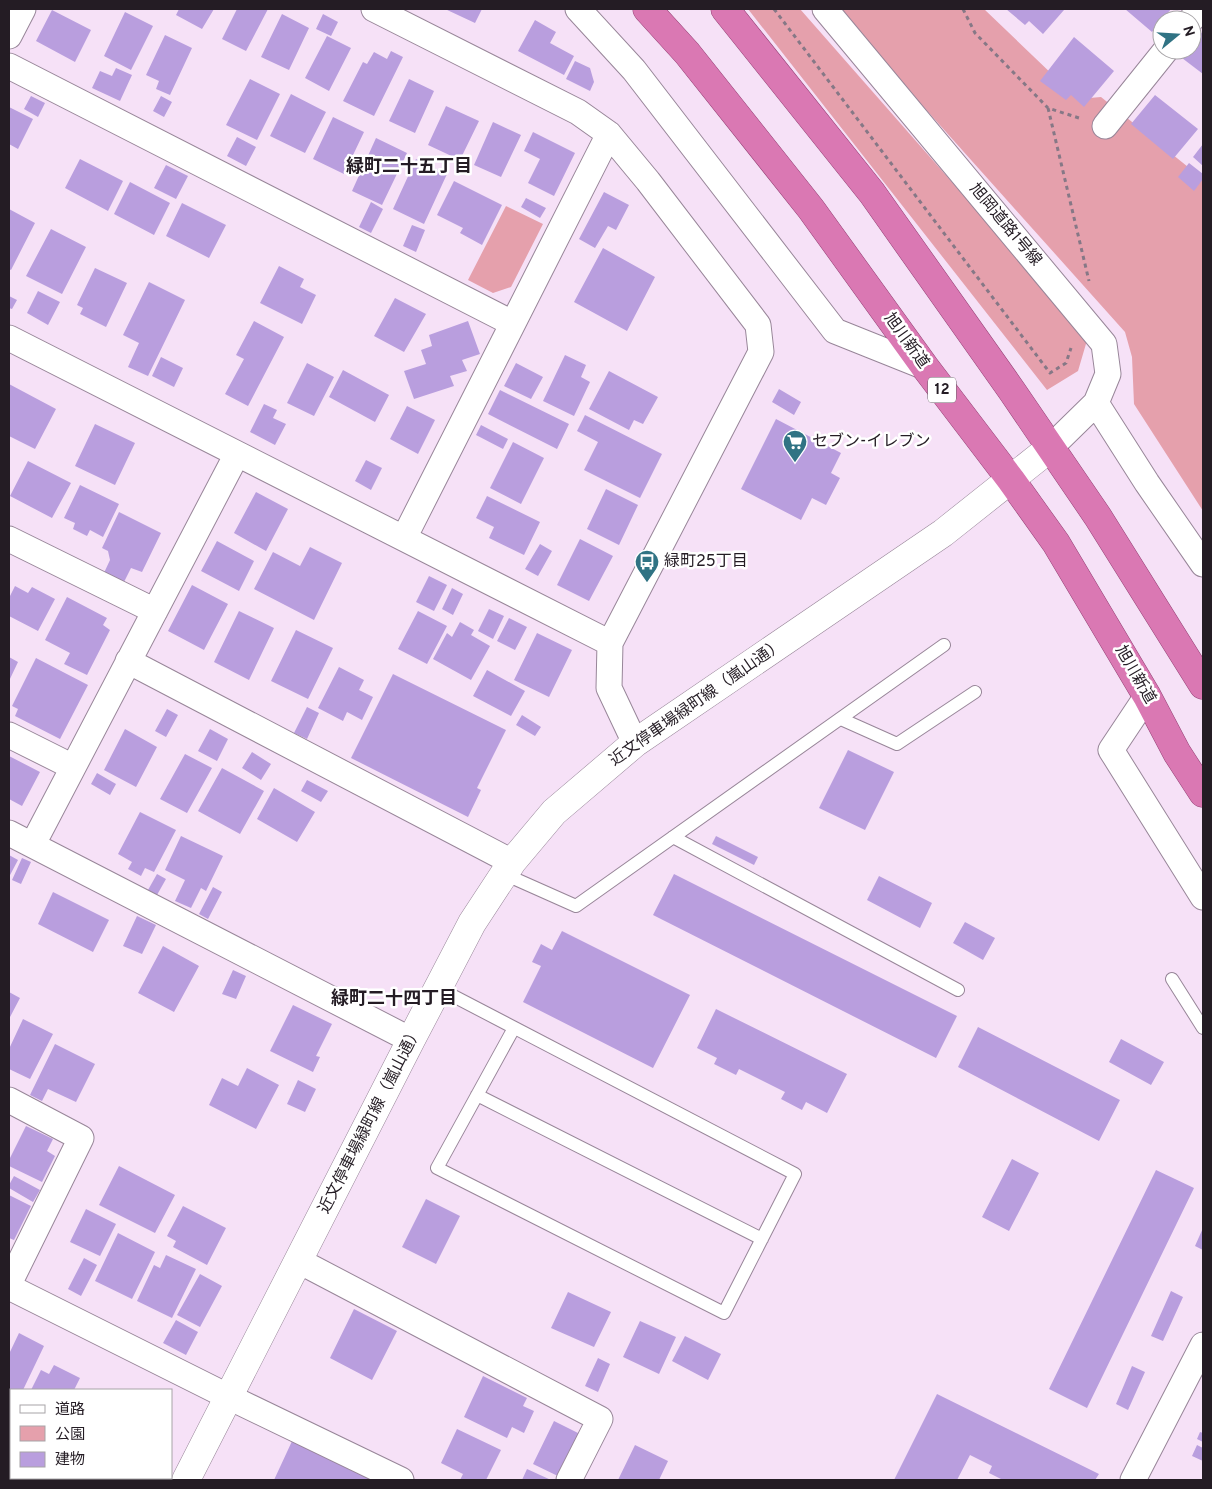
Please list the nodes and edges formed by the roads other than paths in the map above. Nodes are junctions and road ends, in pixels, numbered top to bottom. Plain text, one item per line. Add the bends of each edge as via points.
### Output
1 (23, 9) edge
2 (374, 9) edge
3 (578, 9) edge
4 (648, 9) edge
5 (725, 9) edge
6 (826, 9) edge
7 (9, 36) edge
8 (1158, 60) edge
9 (9, 66) edge
10 (1105, 126) road end
11 (608, 134) junction
12 (512, 323) junction
13 (9, 338) edge
14 (925, 367) junction
15 (1096, 403) junction
16 (1050, 448) junction
17 (237, 454) junction
18 (1011, 480) junction
19 (404, 538) junction
20 (9, 539) edge
21 (1203, 564) edge
22 (155, 611) junction
23 (610, 643) junction
24 (944, 645) dead end
25 (128, 662) junction
26 (1203, 685) edge
27 (975, 692) dead end
28 (1147, 696) junction
29 (841, 719) junction
30 (9, 735) edge
31 (635, 743) junction
32 (73, 768) junction
33 (1203, 793) edge
34 (9, 833) edge
35 (673, 837) junction
36 (33, 844) junction
37 (508, 868) junction
38 (1203, 897) edge
39 (1172, 979) dead end
40 (438, 988) junction
41 (958, 990) dead end
42 (514, 1028) junction
43 (1203, 1028) edge
44 (411, 1040) junction
45 (477, 1095) junction
46 (9, 1100) edge
47 (762, 1239) junction
48 (299, 1261) junction
49 (9, 1285) edge
50 (1203, 1345) edge
51 (228, 1398) junction
52 (186, 1480) edge
53 (401, 1480) edge
54 (569, 1480) edge
55 (1133, 1480) edge

1 - 7 street
2 - 11 street via 578,112
3 - 14 street via 634,70 835,331
4 - 14 highway, 旭川新道 / 12 via 687,53 811,210
5 - 16 highway via 872,193
6 - 15 street, 旭岡道路1号線 via 1104,344 1108,374
8 - 10 street
9 - 12 street
11 - 12 street
11 - 23 street via 758,325 761,352
12 - 19 street
13 - 17 street
14 - 18 highway, 旭川新道 / 12
15 - 16 street, 旭岡道路1号線
15 - 21 street
16 - 18 main road, 近文停車場緑町線（嵐山通）
16 - 26 highway via 1098,517
17 - 19 street
17 - 22 street
18 - 28 highway, 旭川新道 / 12 via 1056,543
18 - 31 main road, 近文停車場緑町線（嵐山通） via 943,533
19 - 23 street
20 - 22 street
22 - 25 street
23 - 31 street via 609,688
24 - 29 lane
25 - 32 street
25 - 37 street
27 - 29 lane via 897,744
28 - 33 highway, 旭川新道 / 12 via 1177,753
28 - 38 street via 1112,750
29 - 35 lane
30 - 32 street
31 - 37 main road, 近文停車場緑町線（嵐山通） via 554,812
32 - 36 street
34 - 36 street
35 - 37 lane via 576,906
35 - 41 lane
36 - 44 street
37 - 40 main road, 近文停車場緑町線（嵐山通） via 472,923
39 - 43 lane
40 - 42 lane
40 - 44 main road, 近文停車場緑町線（嵐山通）
42 - 45 lane
42 - 47 lane via 795,1174
44 - 48 main road, 近文停車場緑町線（嵐山通）
45 - 47 lane
45 - 47 lane via 437,1168 724,1313
46 - 49 street via 81,1138
48 - 51 main road, 近文停車場緑町線（嵐山通）
48 - 54 street via 600,1419
49 - 51 street
50 - 55 street
51 - 52 main road, 近文停車場緑町線（嵐山通）
51 - 53 street

